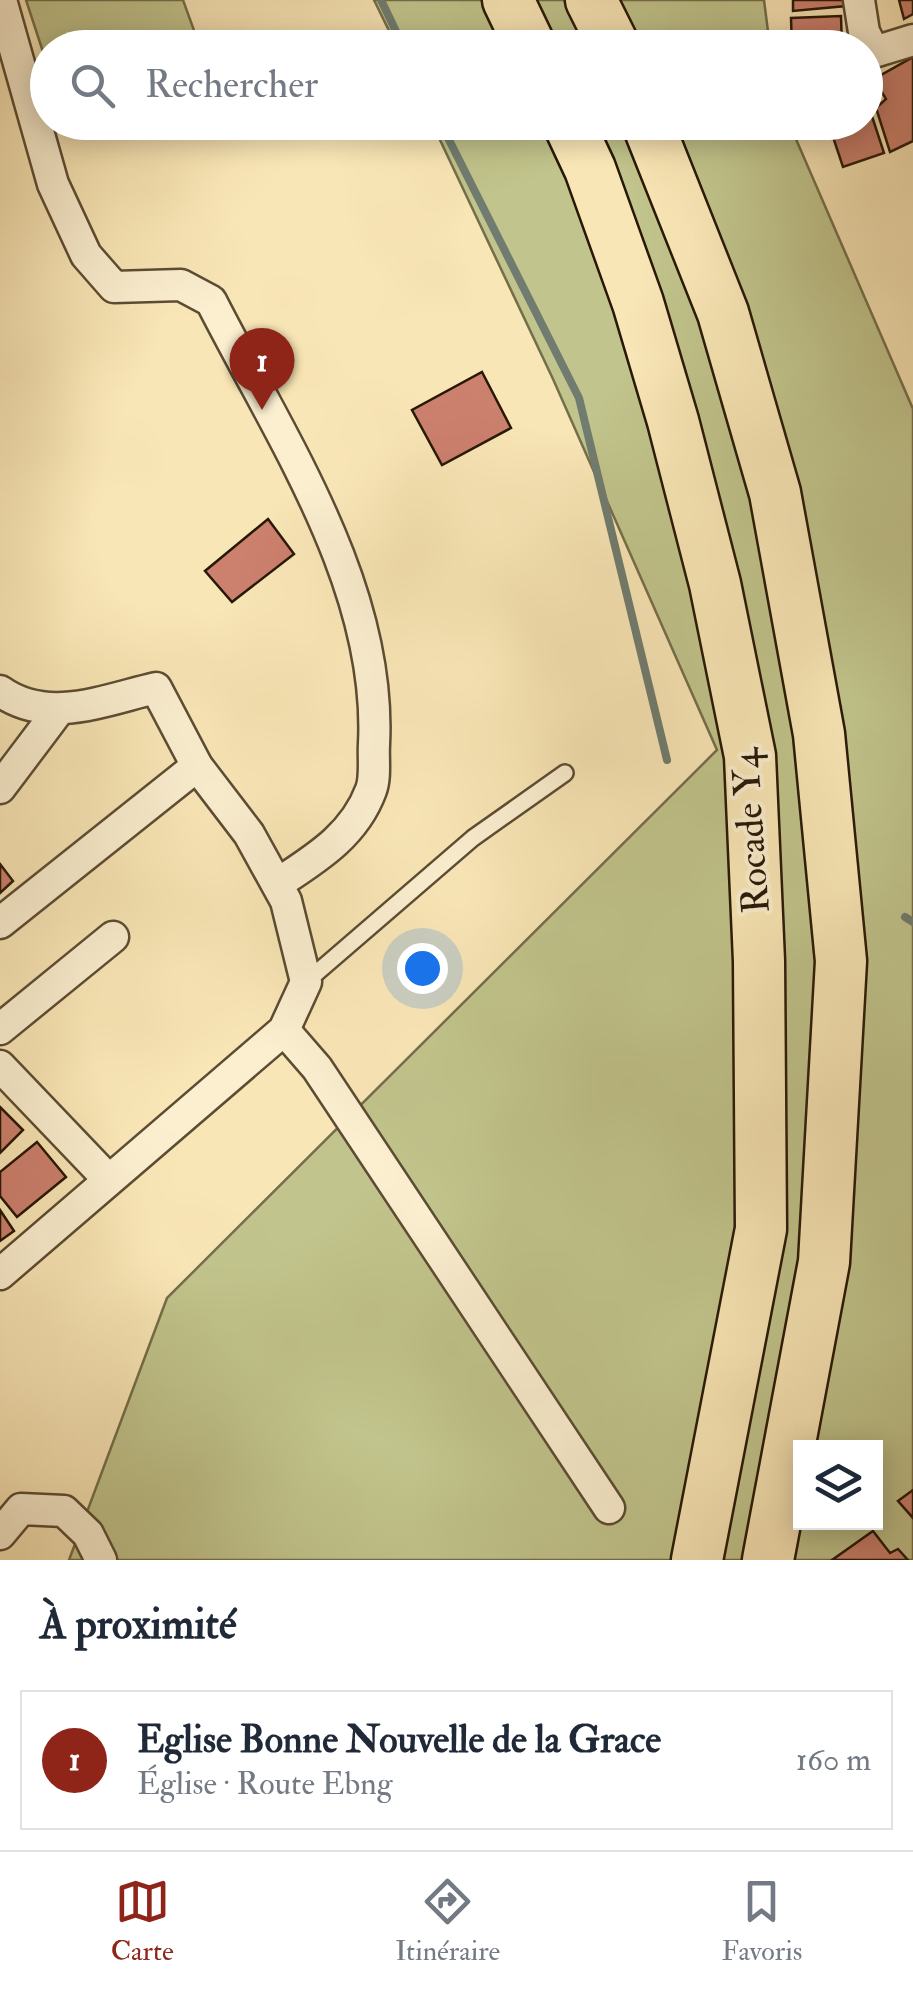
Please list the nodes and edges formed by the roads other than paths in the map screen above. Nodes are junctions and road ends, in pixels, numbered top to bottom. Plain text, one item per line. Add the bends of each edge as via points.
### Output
1 (0, 0) edge
2 (508, 0) edge
3 (591, 0) edge
4 (859, 0) edge
5 (522, 30) edge
6 (605, 30) edge
7 (864, 30) edge
8 (913, 40) edge
9 (883, 49) edge
10 (30, 106) edge
11 (40, 140) edge
12 (576, 140) edge
13 (654, 140) edge
14 (0, 691) edge
15 (58, 711) junction
16 (197, 766) junction
17 (565, 773) dead end
18 (0, 788) edge
19 (277, 884) junction
20 (0, 924) edge
21 (113, 937) dead end
22 (306, 982) junction
23 (0, 1029) edge
24 (284, 1030) junction
25 (0, 1066) edge
26 (107, 1178) junction
27 (0, 1274) edge
28 (609, 1508) dead end
29 (0, 1534) edge
30 (101, 1560) edge
31 (698, 1560) edge
32 (768, 1560) edge

1 - 10 street
2 - 5 highway
3 - 6 highway
4 - 7 street
8 - 9 street
11 - 19 street via 86,255 114,288 181,285 211,301 342,561 370,654 372,788 338,844
12 - 31 highway, Rocade Y4 via 638,303 673,421 750,756 762,1229
13 - 32 highway, Rocade Y4 via 723,314 775,492 819,734 841,961 824,1262
14 - 15 street
15 - 16 street via 156,688
15 - 18 street
16 - 19 street
16 - 20 street
17 - 22 lane via 473,838
19 - 22 street
21 - 23 street
22 - 24 street
24 - 26 street
24 - 28 street via 317,1068
25 - 26 street
26 - 27 street
29 - 30 street via 21,1509 64,1511 88,1534

